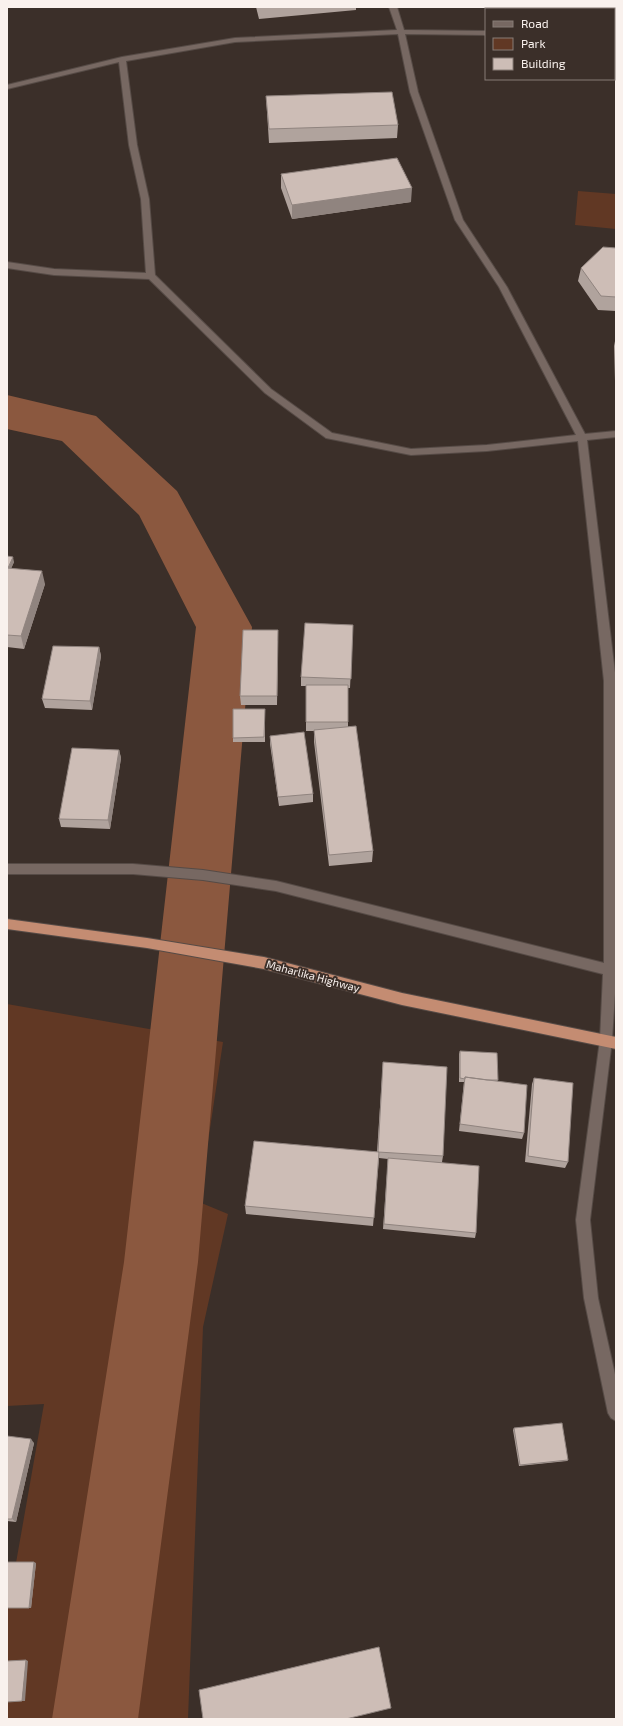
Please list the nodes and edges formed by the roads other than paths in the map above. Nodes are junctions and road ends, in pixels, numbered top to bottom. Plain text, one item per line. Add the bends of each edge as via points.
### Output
1 (393, 7) edge
2 (401, 32) junction
3 (485, 33) edge
4 (122, 59) junction
5 (7, 87) edge
6 (7, 265) edge
7 (151, 276) junction
8 (616, 434) edge
9 (582, 437) junction
10 (7, 869) edge
11 (7, 924) edge
12 (613, 972) edge
13 (611, 1041) edge
14 (616, 1413) edge

1 - 2 street
2 - 3 street
2 - 4 street via 235,40
2 - 9 street via 414,92 459,220 503,287
4 - 5 street
4 - 7 street via 133,145 145,199
6 - 7 street via 54,272
7 - 9 street via 268,391 329,436 411,452 487,448
8 - 9 street
9 - 12 street via 610,681
10 - 12 street via 133,869 276,886
11 - 13 highway, Maharlika Highway via 147,942 264,963 402,999
12 - 13 street
13 - 14 street via 583,1220 591,1298

